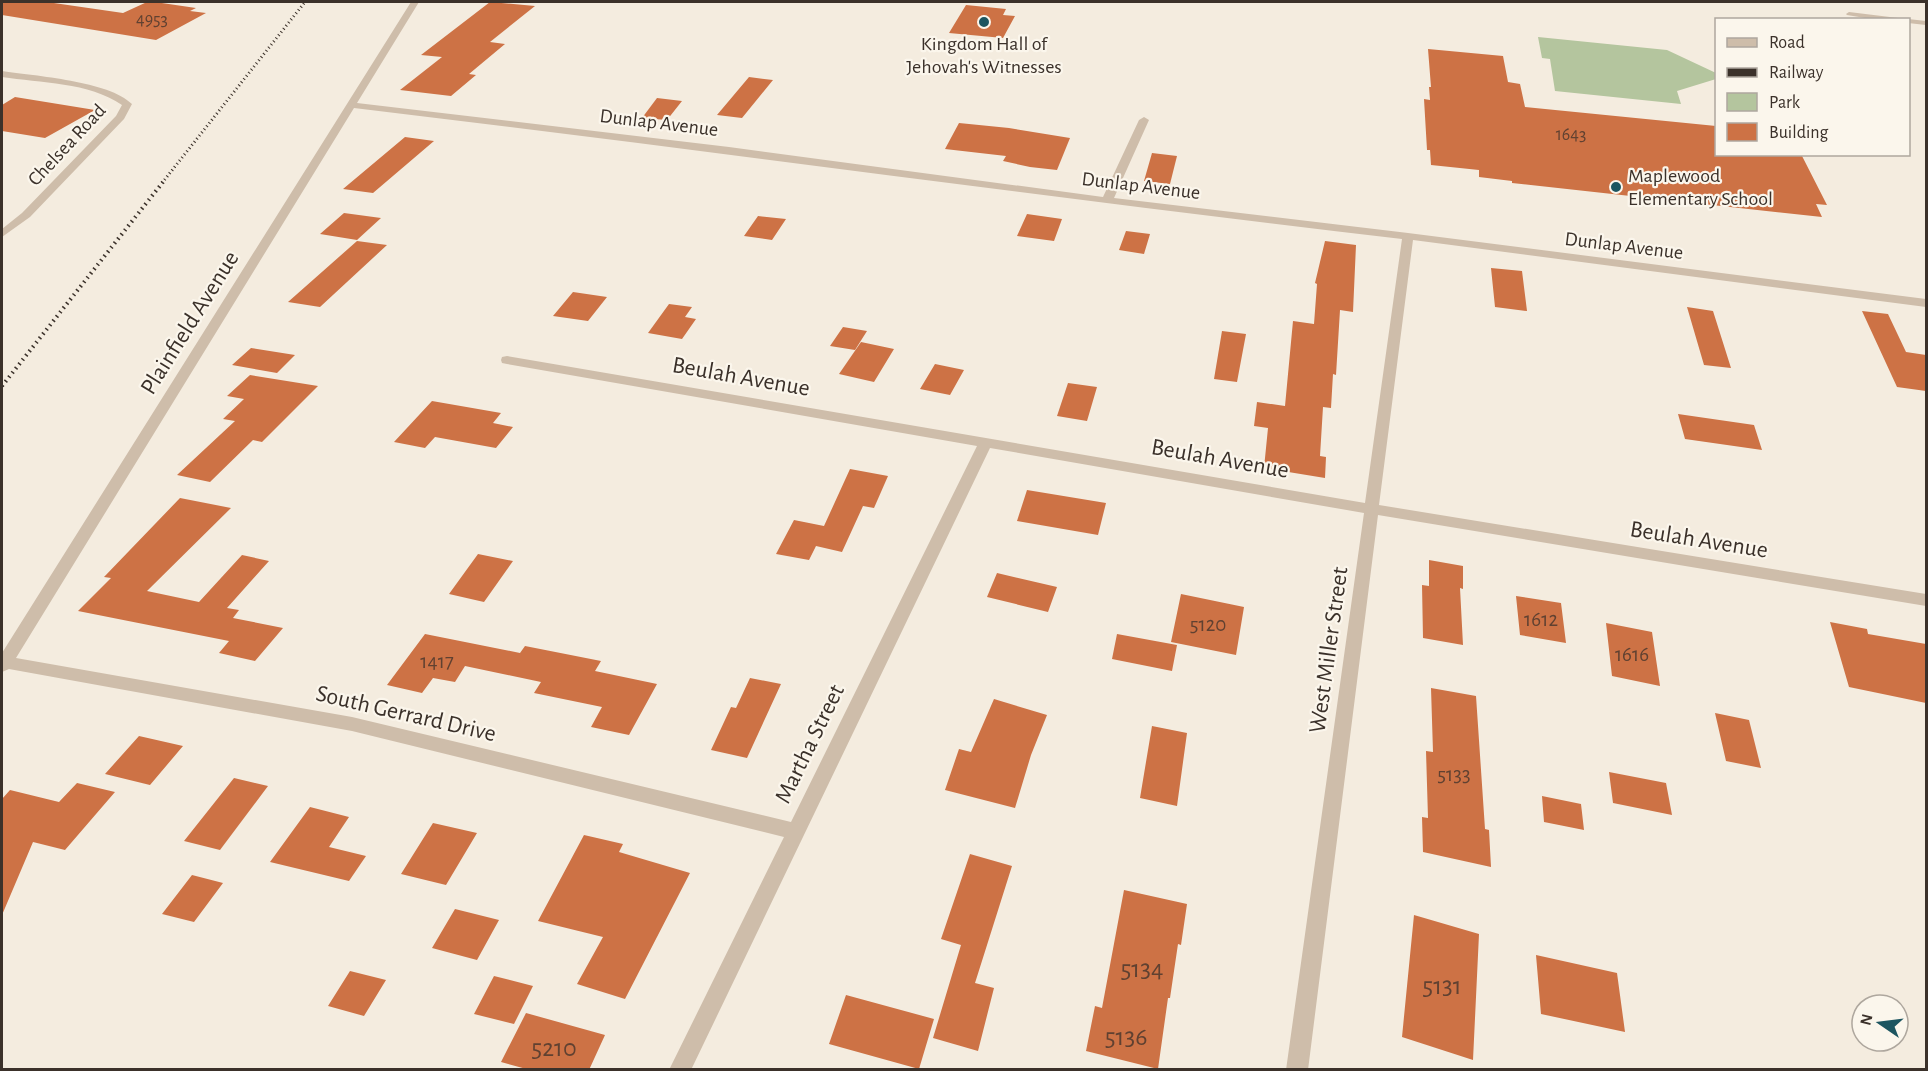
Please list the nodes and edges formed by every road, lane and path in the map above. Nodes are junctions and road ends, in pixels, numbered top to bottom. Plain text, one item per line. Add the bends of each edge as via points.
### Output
1 (415, 2) edge
2 (1850, 14) dead end
3 (1882, 18) edge
4 (1910, 21) edge
5 (1926, 23) edge
6 (2, 74) edge
7 (352, 105) junction
8 (1144, 120) dead end
9 (1107, 201) junction
10 (2, 234) edge
11 (1408, 236) junction
12 (1926, 303) edge
13 (507, 360) dead end
14 (986, 442) junction
15 (1372, 508) junction
16 (1926, 600) edge
17 (3, 664) edge
18 (794, 831) junction
19 (680, 1070) edge
20 (1297, 1070) edge

1 - 7 street, Plainfield Avenue
2 - 3 lane
4 - 5 lane
6 - 10 street, Chelsea Road via 109,94 127,104 120,117 20,221
7 - 9 street, Dunlap Avenue
7 - 17 street, Plainfield Avenue
8 - 9 street
9 - 11 street, Dunlap Avenue
11 - 12 street, Dunlap Avenue
11 - 15 street, West Miller Street
13 - 14 street, Beulah Avenue
14 - 15 street, Beulah Avenue
14 - 18 street, Martha Street
15 - 16 street, Beulah Avenue
15 - 20 street, West Miller Street
17 - 18 street, South Gerrard Drive via 352,724
18 - 19 street, Martha Street

